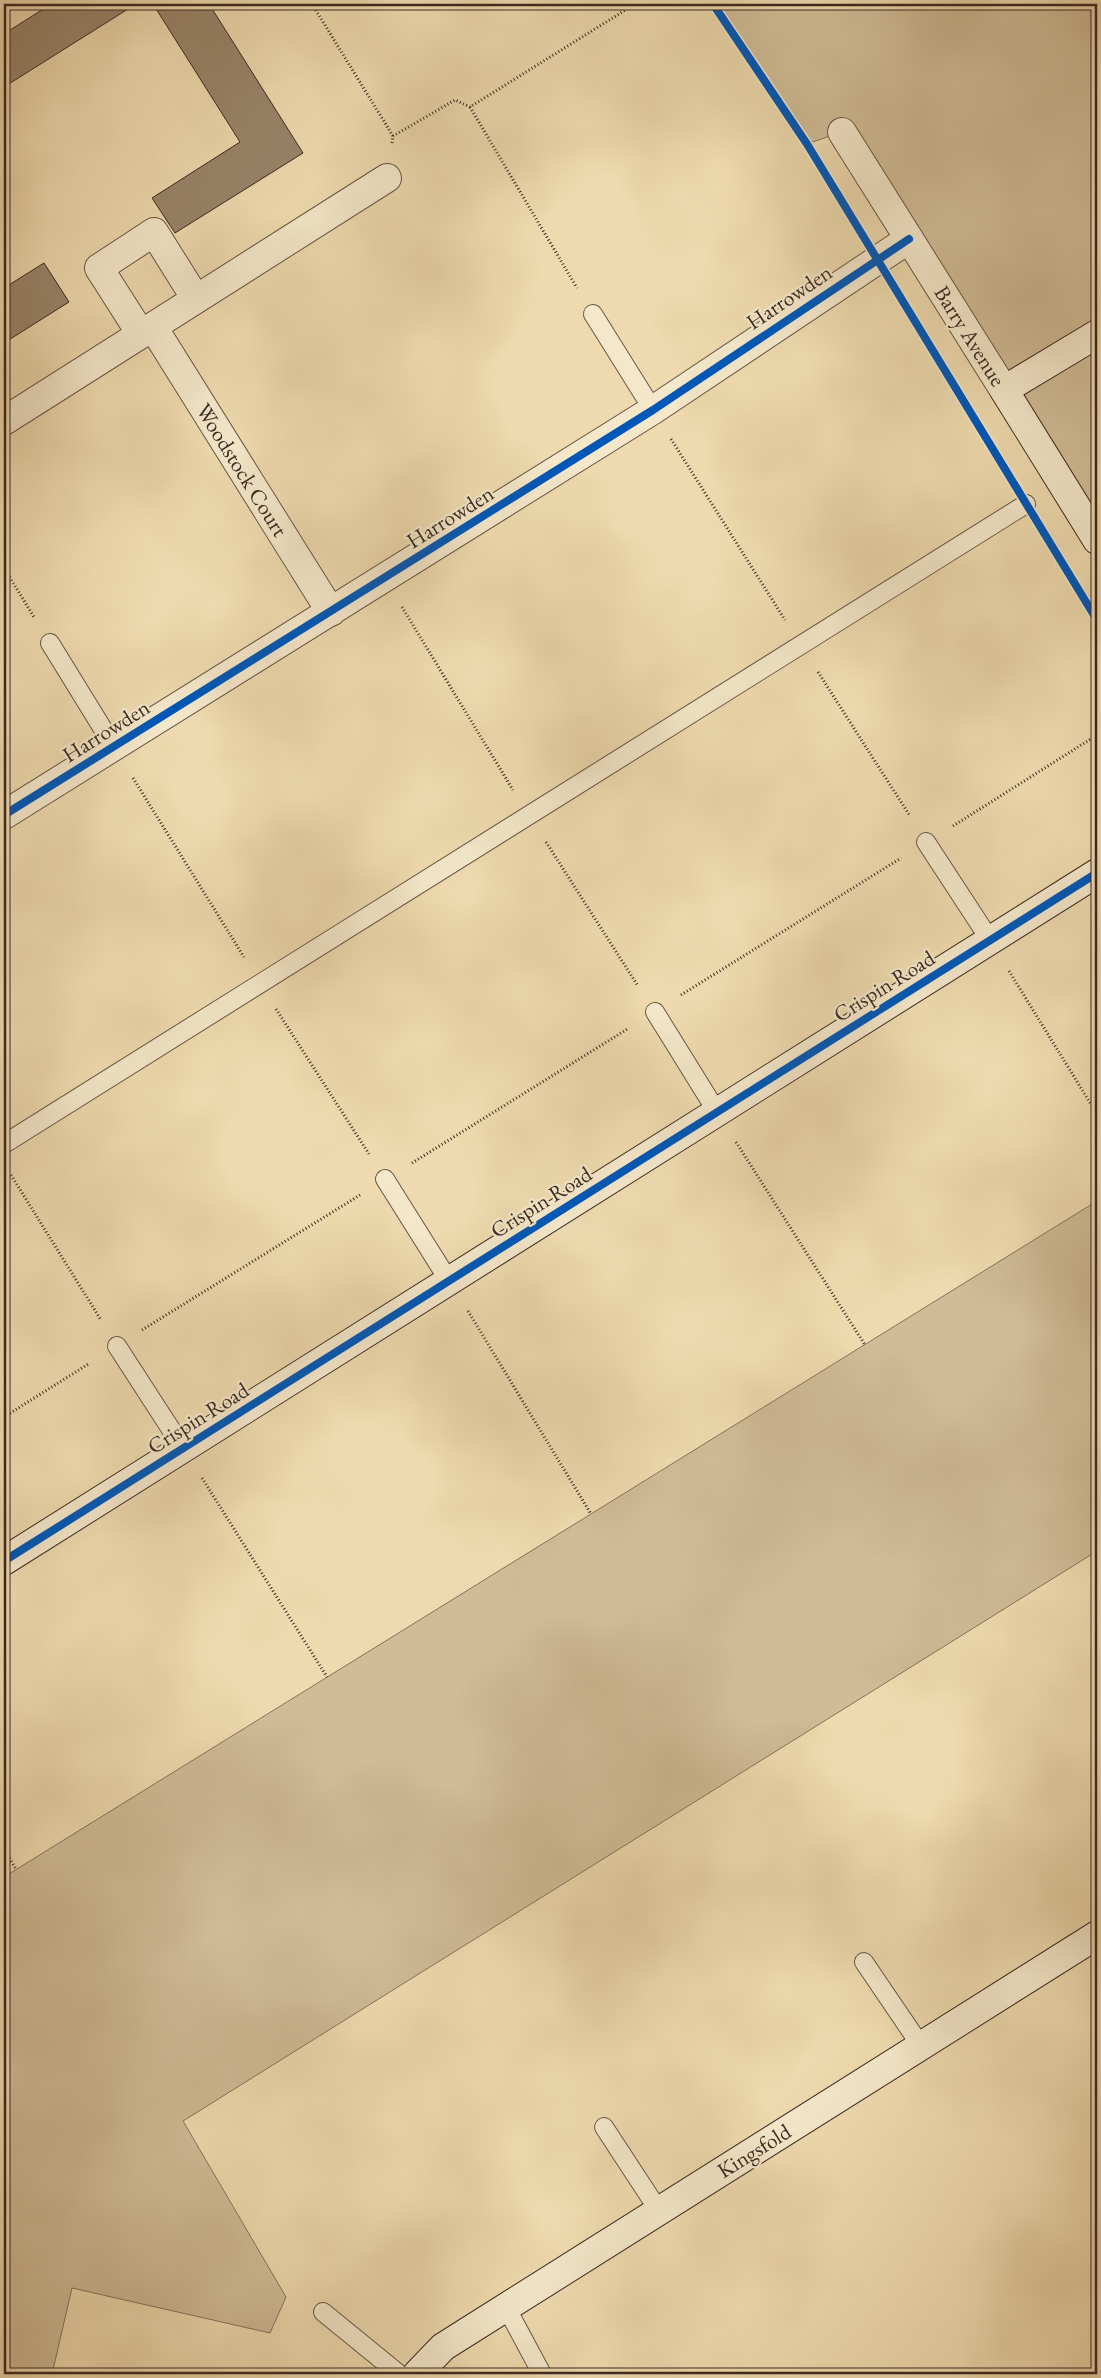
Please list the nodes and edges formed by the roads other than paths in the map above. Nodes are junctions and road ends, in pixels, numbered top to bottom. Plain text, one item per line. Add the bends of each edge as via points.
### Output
1 (842, 132) dead end
2 (387, 178) road end
3 (909, 239) junction
4 (196, 299) junction
5 (593, 314) road end
6 (147, 330) junction
7 (1097, 334) edge
8 (1004, 390) junction
9 (654, 410) junction
10 (4, 421) edge
11 (1026, 504) dead end
12 (1097, 540) edge
13 (331, 612) junction
14 (50, 643) road end
15 (114, 747) junction
16 (4, 815) edge
17 (926, 842) road end
18 (1097, 873) edge
19 (990, 940) junction
20 (654, 1012) road end
21 (717, 1112) junction
22 (4, 1144) edge
23 (385, 1180) road end
24 (449, 1281) junction
25 (117, 1346) road end
26 (183, 1448) junction
27 (4, 1561) edge
28 (1097, 1935) edge
29 (864, 1962) dead end
30 (921, 2046) junction
31 (604, 2127) dead end
32 (659, 2211) junction
33 (506, 2308) junction
34 (323, 2312) dead end
35 (399, 2374) edge
36 (417, 2374) edge
37 (542, 2374) edge

1 - 3 street, Barry Avenue
2 - 4 street
3 - 8 street, Barry Avenue
3 - 9 street, Harrowden
4 - 6 street
4 - 6 street, Woodstock Court via 154,232 99,268
5 - 9 lane
6 - 10 street
6 - 13 street, Woodstock Court
7 - 8 street
8 - 12 street, Barry Avenue
9 - 13 street, Harrowden
11 - 22 lane
13 - 15 street, Harrowden
14 - 15 lane
15 - 16 street, Harrowden
17 - 19 lane
18 - 19 street, Crispin Road
19 - 21 street, Crispin Road
20 - 21 lane
21 - 24 street, Crispin Road
23 - 24 lane
24 - 26 street, Crispin Road
25 - 26 lane
26 - 27 street, Crispin Road
28 - 30 street, Kingsfold
29 - 30 lane
30 - 32 street, Kingsfold
31 - 32 lane
32 - 33 street, Kingsfold
33 - 36 street, Kingsfold via 443,2347
33 - 37 lane
34 - 35 lane

